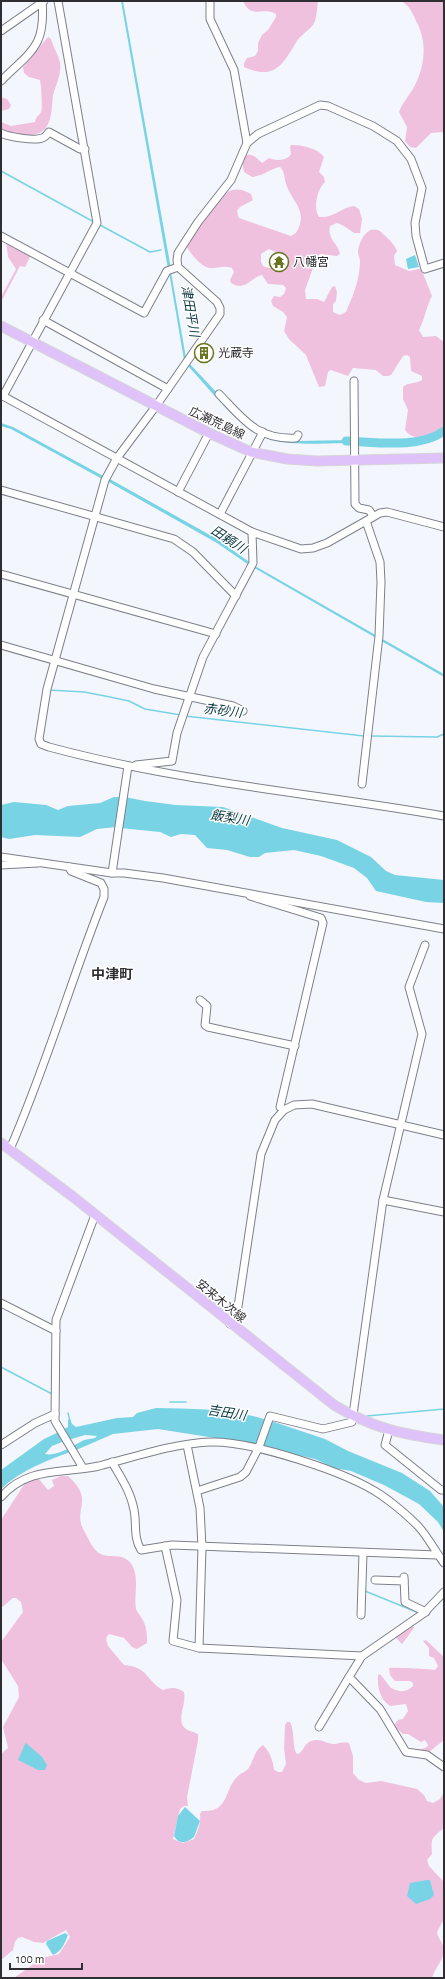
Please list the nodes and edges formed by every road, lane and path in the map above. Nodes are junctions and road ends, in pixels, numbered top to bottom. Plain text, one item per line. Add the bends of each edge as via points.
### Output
1 (43, 1) edge
2 (58, 1) edge
3 (210, 1) edge
4 (1, 31) edge
5 (1, 81) edge
6 (1, 133) edge
7 (247, 144) junction
8 (85, 150) junction
9 (1, 236) edge
10 (444, 264) edge
11 (172, 269) junction
12 (70, 273) junction
13 (43, 320) junction
14 (1, 326) edge
15 (31, 342) junction
16 (354, 381) dead end
17 (168, 388) junction
18 (219, 394) dead end
19 (2, 395) edge
20 (156, 406) junction
21 (209, 433) junction
22 (262, 433) junction
23 (298, 435) dead end
24 (251, 452) junction
25 (117, 458) junction
26 (444, 458) edge
27 (355, 460) junction
28 (1, 490) edge
29 (178, 492) junction
30 (220, 514) junction
31 (373, 516) junction
32 (95, 517) junction
33 (366, 521) junction
34 (444, 527) edge
35 (252, 532) junction
36 (1, 574) edge
37 (73, 594) junction
38 (236, 596) junction
39 (216, 634) junction
40 (1, 645) edge
41 (54, 661) junction
42 (190, 696) junction
43 (243, 712) dead end
44 (127, 768) junction
45 (362, 784) dead end
46 (444, 816) edge
47 (1, 856) edge
48 (40, 862) junction
49 (1, 865) edge
50 (69, 867) junction
51 (112, 871) junction
52 (238, 891) junction
53 (444, 929) edge
54 (425, 945) dead end
55 (200, 1000) dead end
56 (295, 1046) junction
57 (284, 1110) junction
58 (401, 1125) junction
59 (444, 1135) edge
60 (1, 1143) edge
61 (10, 1149) junction
62 (383, 1200) junction
63 (444, 1212) edge
64 (96, 1215) junction
65 (1, 1303) edge
66 (230, 1324) junction
67 (56, 1331) junction
68 (55, 1417) junction
69 (352, 1417) junction
70 (389, 1430) junction
71 (444, 1440) edge
72 (1, 1445) edge
73 (187, 1445) junction
74 (258, 1447) junction
75 (112, 1462) junction
76 (83, 1468) junction
77 (444, 1490) edge
78 (198, 1491) junction
79 (1, 1497) edge
80 (165, 1546) junction
81 (202, 1547) junction
82 (364, 1553) junction
83 (442, 1558) edge
84 (375, 1580) dead end
85 (444, 1592) edge
86 (426, 1612) junction
87 (361, 1615) dead end
88 (199, 1648) junction
89 (362, 1656) junction
90 (349, 1677) junction
91 (319, 1727) dead end
92 (443, 1766) edge

1 - 4 street
1 - 5 street via 43,23 39,40
2 - 8 street
3 - 7 street via 210,19 234,70
6 - 8 street via 39,139 49,132
7 - 10 street via 258,134 320,105 328,106 373,126 397,141 412,159 422,188 415,223 425,269
7 - 11 street via 231,180 198,222 178,253
8 - 12 street via 97,223
9 - 12 street
11 - 12 street via 144,313
11 - 17 street via 217,302 221,310
12 - 13 street
13 - 15 street
13 - 17 street
14 - 15 main road, 広瀬荒島線
15 - 19 street
15 - 20 main road, 広瀬荒島線
16 - 27 street
17 - 20 street
18 - 22 street via 247,423
19 - 25 street
20 - 21 main road, 広瀬荒島線
20 - 25 street
21 - 24 main road, 広瀬荒島線
21 - 29 street
22 - 23 street via 272,437 295,438
22 - 24 street
24 - 27 main road, 広瀬荒島線 via 287,459
24 - 30 street
25 - 29 street
25 - 32 street via 106,479
26 - 27 main road, 広瀬荒島線
27 - 31 street via 355,504 359,508 369,510
28 - 32 street
29 - 30 street
30 - 35 street
31 - 33 street
31 - 34 street via 387,512
32 - 37 street
32 - 38 street via 174,539 193,552
33 - 35 street via 327,543 306,549
33 - 45 street via 381,569 378,638
35 - 38 street via 252,565
36 - 37 street
37 - 39 street
37 - 41 street
38 - 39 street
39 - 42 street via 203,657
40 - 41 street
41 - 42 street via 154,689
41 - 44 street via 46,690 39,732 40,743
42 - 43 street via 233,706
42 - 44 street via 177,733 172,760
44 - 46 street
44 - 51 street
47 - 48 street
48 - 49 street
48 - 50 street
50 - 51 street
50 - 61 street via 71,871 101,883 104,897
51 - 52 street
52 - 53 street
52 - 56 street via 321,918 323,922
54 - 58 street via 409,986 422,1034
55 - 56 street via 207,1006 205,1025 208,1028
56 - 57 street via 280,1107
57 - 58 street via 294,1105 312,1104
57 - 66 street via 275,1120 260,1154 237,1313
58 - 59 street
58 - 62 street
60 - 61 main road, 安来木次線
61 - 64 main road, 安来木次線
62 - 63 street
62 - 69 street
64 - 66 main road, 安来木次線
64 - 67 street via 56,1319
65 - 67 street
66 - 69 main road, 安来木次線
67 - 68 street
68 - 72 street via 34,1423
68 - 76 street
69 - 70 main road, 安来木次線
69 - 74 street via 350,1424 323,1429 273,1416 268,1418
70 - 71 main road, 安来木次線
70 - 77 street via 385,1445
73 - 74 street via 211,1442
73 - 75 street
73 - 78 street
74 - 78 street via 249,1468 240,1477
74 - 83 street via 324,1469 380,1495 418,1526
75 - 76 street
75 - 80 street via 130,1495 136,1523 135,1535 140,1549
76 - 79 street via 28,1476
78 - 81 street
80 - 81 street
80 - 88 street via 177,1600 174,1641
81 - 82 street
81 - 88 street
82 - 83 street
82 - 87 street
84 - 86 street via 404,1579 405,1602
85 - 86 street
86 - 89 street
88 - 89 street
89 - 90 street
90 - 91 street
90 - 92 street via 380,1709 406,1752 427,1754

